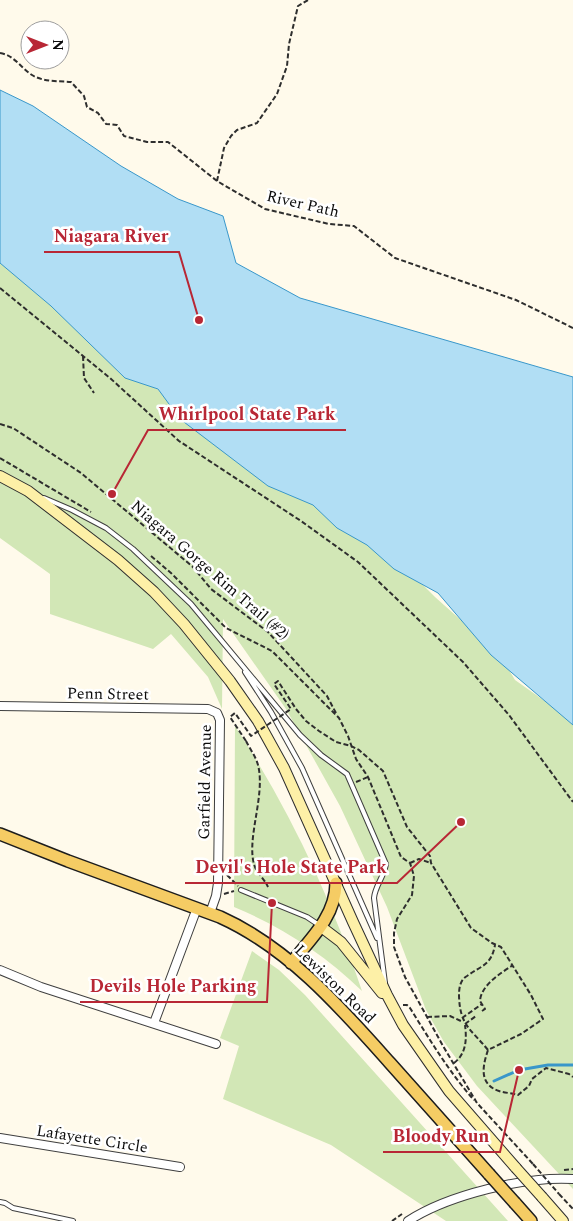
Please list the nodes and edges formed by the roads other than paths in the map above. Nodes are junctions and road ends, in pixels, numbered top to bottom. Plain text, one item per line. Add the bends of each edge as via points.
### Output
1 (0, 476) edge
2 (28, 491) junction
3 (232, 653) junction
4 (0, 706) edge
5 (215, 712) joint
6 (0, 834) edge
7 (336, 883) junction
8 (241, 890) road end
9 (197, 908) junction
10 (210, 913) junction
11 (320, 926) junction
12 (379, 942) junction
13 (291, 963) junction
14 (0, 970) edge
15 (387, 995) junction
16 (395, 1011) junction
17 (154, 1023) junction
18 (216, 1044) dead end
19 (0, 1138) edge
20 (180, 1168) dead end
21 (573, 1179) edge
22 (0, 1202) edge
23 (74, 1221) edge
24 (408, 1221) edge
25 (532, 1221) edge
26 (563, 1221) edge

1 - 2 main road
2 - 3 lane via 106,528 133,549 190,604
2 - 7 main road via 154,592 230,681 258,721 284,768
3 - 12 lane via 271,712 302,768
3 - 12 lane via 300,735 347,774 352,783 386,864 374,898
4 - 5 street, Penn Street via 208,709
5 - 10 street, Garfield Avenue via 220,720 218,866 216,896
6 - 9 main road, Lewiston Road
7 - 11 main road via 334,899
7 - 15 main road
8 - 11 lane
9 - 10 main road, Lewiston Road
9 - 17 street
10 - 13 main road, Lewiston Road via 248,931
11 - 13 main road
11 - 16 main road via 341,942
12 - 15 lane
13 - 25 main road, Lewiston Road, bridge via 354,1023
14 - 17 street via 41,987
15 - 16 main road
16 - 26 main road, bridge via 438,1078
17 - 18 street
19 - 20 street, Lafayette Circle
21 - 24 street via 538,1180 475,1193 440,1204
22 - 23 lane via 12,1208

